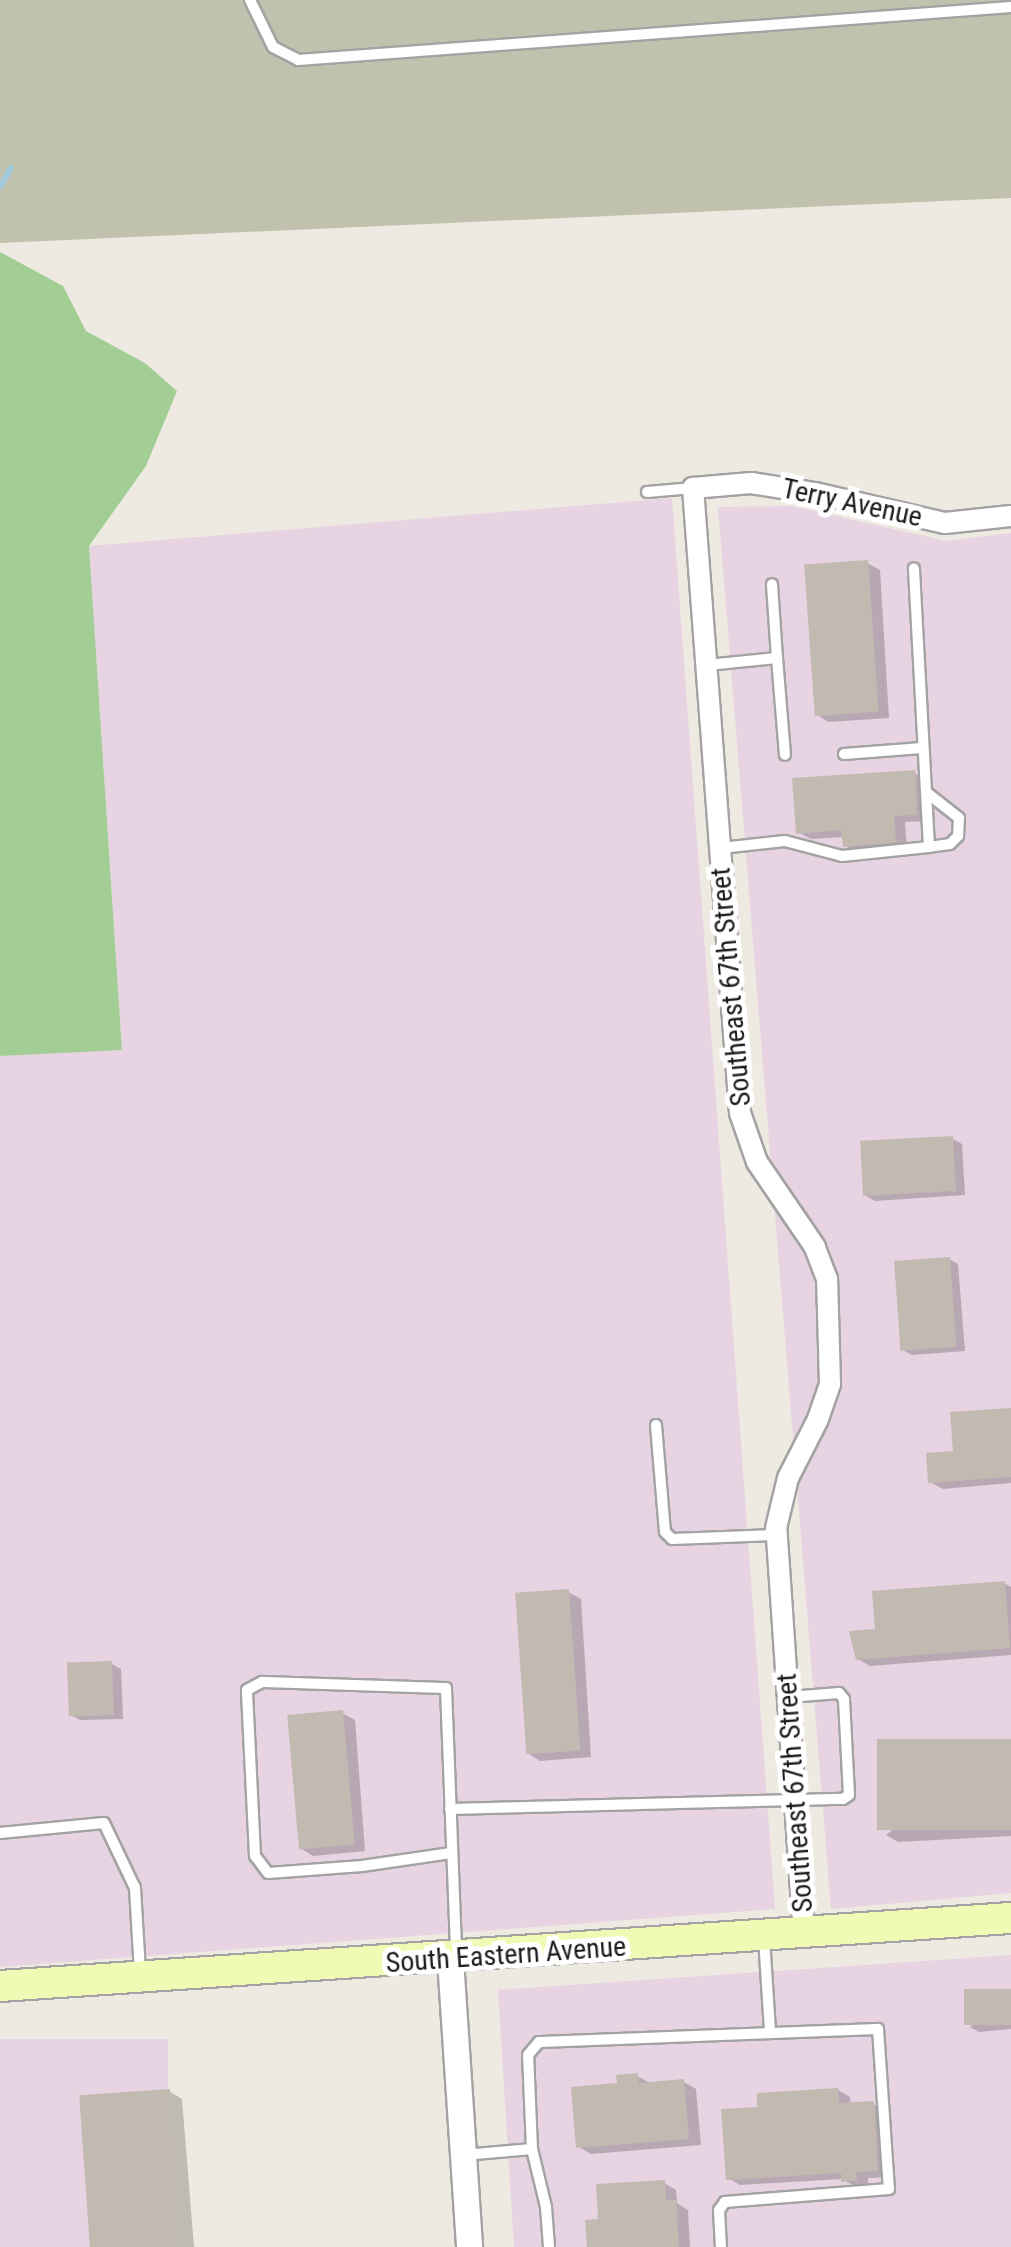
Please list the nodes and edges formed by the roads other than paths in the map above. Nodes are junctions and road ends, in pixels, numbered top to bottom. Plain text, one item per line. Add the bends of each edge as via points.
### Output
1 (250, 0) edge
2 (1011, 8) edge
3 (693, 488) junction
4 (648, 492) dead end
5 (1011, 516) edge
6 (914, 568) dead end
7 (772, 584) dead end
8 (776, 658) junction
9 (706, 665) junction
10 (922, 748) junction
11 (844, 754) dead end
12 (785, 755) dead end
13 (926, 792) junction
14 (929, 847) junction
15 (720, 848) junction
16 (656, 1425) dead end
17 (777, 1535) junction
18 (789, 1697) junction
19 (796, 1801) junction
20 (450, 1808) junction
21 (0, 1833) edge
22 (451, 1853) junction
23 (1011, 1918) edge
24 (804, 1934) junction
25 (764, 1936) junction
26 (453, 1958) junction
27 (141, 1978) junction
28 (0, 1986) edge
29 (770, 2032) junction
30 (532, 2150) junction
31 (463, 2155) junction
32 (469, 2247) edge
33 (548, 2247) edge
34 (721, 2247) edge

1 - 2 lane via 272,47 298,60
3 - 4 lane
3 - 5 street, Terry Avenue via 750,484 815,492 945,522
3 - 9 street, Southeast 67th Street
6 - 10 lane
7 - 8 lane
8 - 9 lane
8 - 12 lane
9 - 15 street, Southeast 67th Street
10 - 11 lane
10 - 13 lane
13 - 14 lane
13 - 14 lane via 959,818 950,844
14 - 15 lane via 842,856 786,841
15 - 17 street, Southeast 67th Street via 740,1112 757,1162 816,1247 827,1278 830,1384 788,1478
16 - 17 lane via 665,1532 672,1539
17 - 18 street, Southeast 67th Street
18 - 19 street, Southeast 67th Street
18 - 19 lane via 839,1693 844,1699 849,1795
19 - 20 lane
19 - 24 street, Southeast 67th Street
20 - 22 lane
20 - 22 lane via 446,1688 262,1682 247,1690 255,1856 268,1872
21 - 27 lane via 104,1823 135,1888
22 - 26 lane
23 - 24 main road, South Eastern Avenue
24 - 25 main road, South Eastern Avenue
25 - 26 main road, South Eastern Avenue
25 - 29 lane
26 - 27 main road, South Eastern Avenue
26 - 31 street
27 - 28 main road, South Eastern Avenue
29 - 30 lane via 539,2042 528,2055
29 - 34 lane via 881,2032 891,2186 725,2202 719,2210
30 - 31 lane
30 - 33 lane
31 - 32 street

